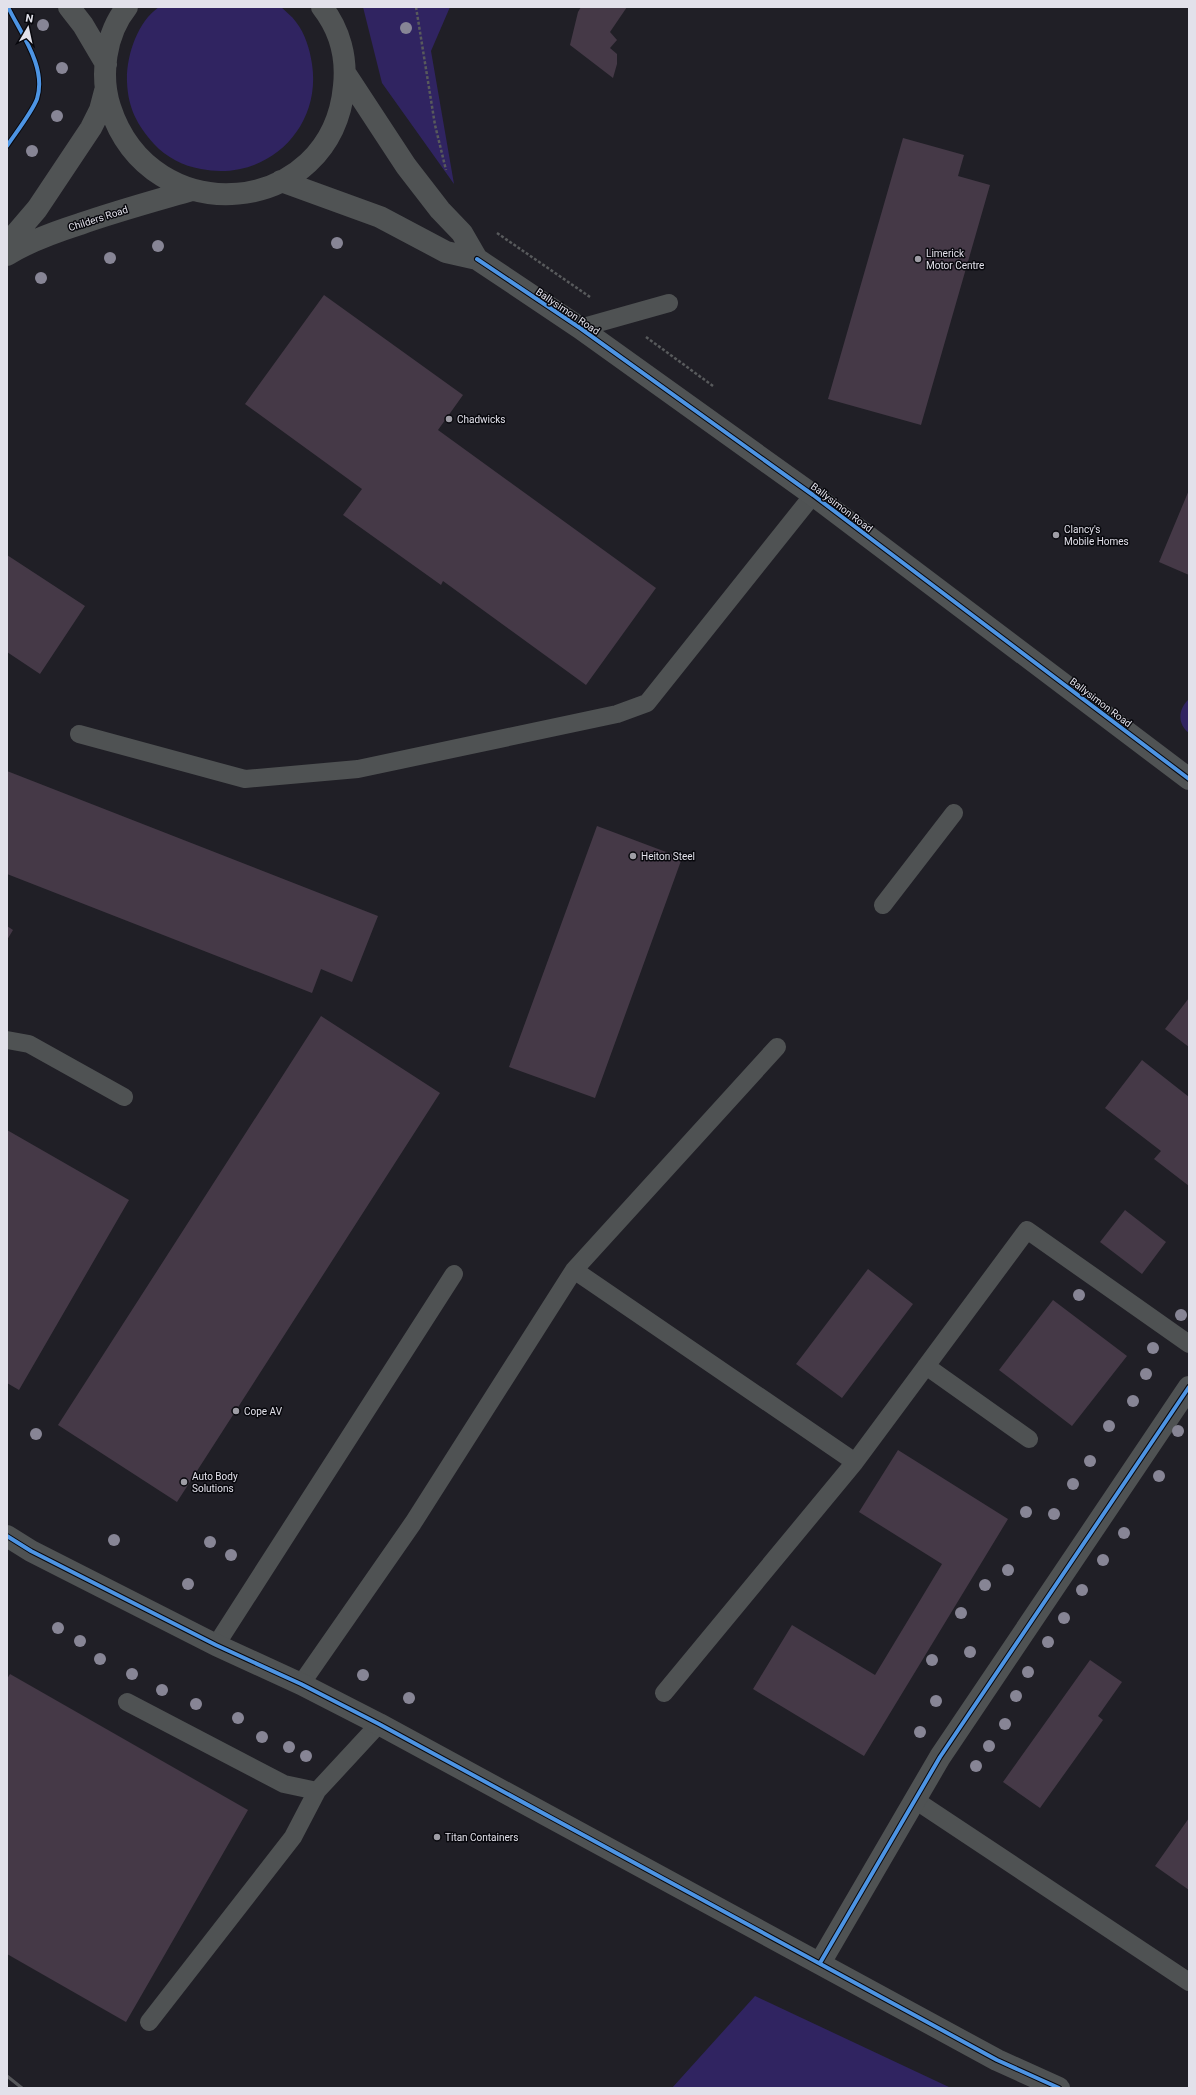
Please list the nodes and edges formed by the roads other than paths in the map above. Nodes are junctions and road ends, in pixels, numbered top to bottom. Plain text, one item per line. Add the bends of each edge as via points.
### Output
1 (69, 7) edge
2 (127, 7) edge
3 (327, 10) edge
4 (106, 64) junction
5 (345, 73) junction
6 (105, 91) junction
7 (281, 181) junction
8 (192, 190) junction
9 (7, 244) edge
10 (7, 256) edge
11 (477, 259) junction
12 (669, 303) dead end
13 (580, 328) junction
14 (813, 494) junction
15 (79, 734) dead end
16 (1189, 779) edge
17 (954, 813) dead end
18 (883, 905) dead end
19 (7, 1040) edge
20 (777, 1047) dead end
21 (124, 1097) dead end
22 (574, 1270) junction
23 (454, 1274) dead end
24 (1189, 1344) edge
25 (926, 1366) junction
26 (1189, 1386) edge
27 (1029, 1439) dead end
28 (855, 1462) junction
29 (7, 1536) edge
30 (216, 1645) junction
31 (301, 1684) junction
32 (664, 1693) dead end
33 (128, 1702) dead end
34 (379, 1724) junction
35 (317, 1791) junction
36 (915, 1800) junction
37 (820, 1963) junction
38 (1189, 1982) edge
39 (148, 2022) dead end
40 (1059, 2088) edge

1 - 4 main road
2 - 4 main road via 111,37
3 - 5 main road via 341,44
4 - 6 main road
5 - 7 main road via 343,100 335,124 325,141 303,166
5 - 11 main road, Ballysimon Road via 406,166 440,210 462,233
6 - 8 main road via 116,125 129,147 147,166 168,180
6 - 9 main road via 100,110 91,128 37,209
7 - 8 main road via 260,190 237,194 214,194
7 - 11 main road, Ballysimon Road via 380,217 446,252
8 - 10 main road, Childers Road via 52,233 20,247
11 - 13 main road, Ballysimon Road
12 - 13 lane
13 - 14 main road, Ballysimon Road
14 - 15 lane via 647,703 617,714 358,769 245,778
14 - 16 main road, Ballysimon Road
17 - 18 lane
19 - 21 lane via 29,1044
20 - 22 lane
22 - 28 lane
22 - 31 lane via 412,1523
23 - 30 lane
24 - 25 lane via 1027,1230
25 - 27 lane
25 - 28 lane
26 - 36 street via 940,1757
28 - 32 lane
29 - 30 street via 31,1551
30 - 31 street
31 - 34 street
33 - 35 lane via 284,1784
34 - 35 lane
34 - 37 street
35 - 39 lane via 293,1837
36 - 37 street
36 - 38 lane
37 - 40 street via 997,2060

